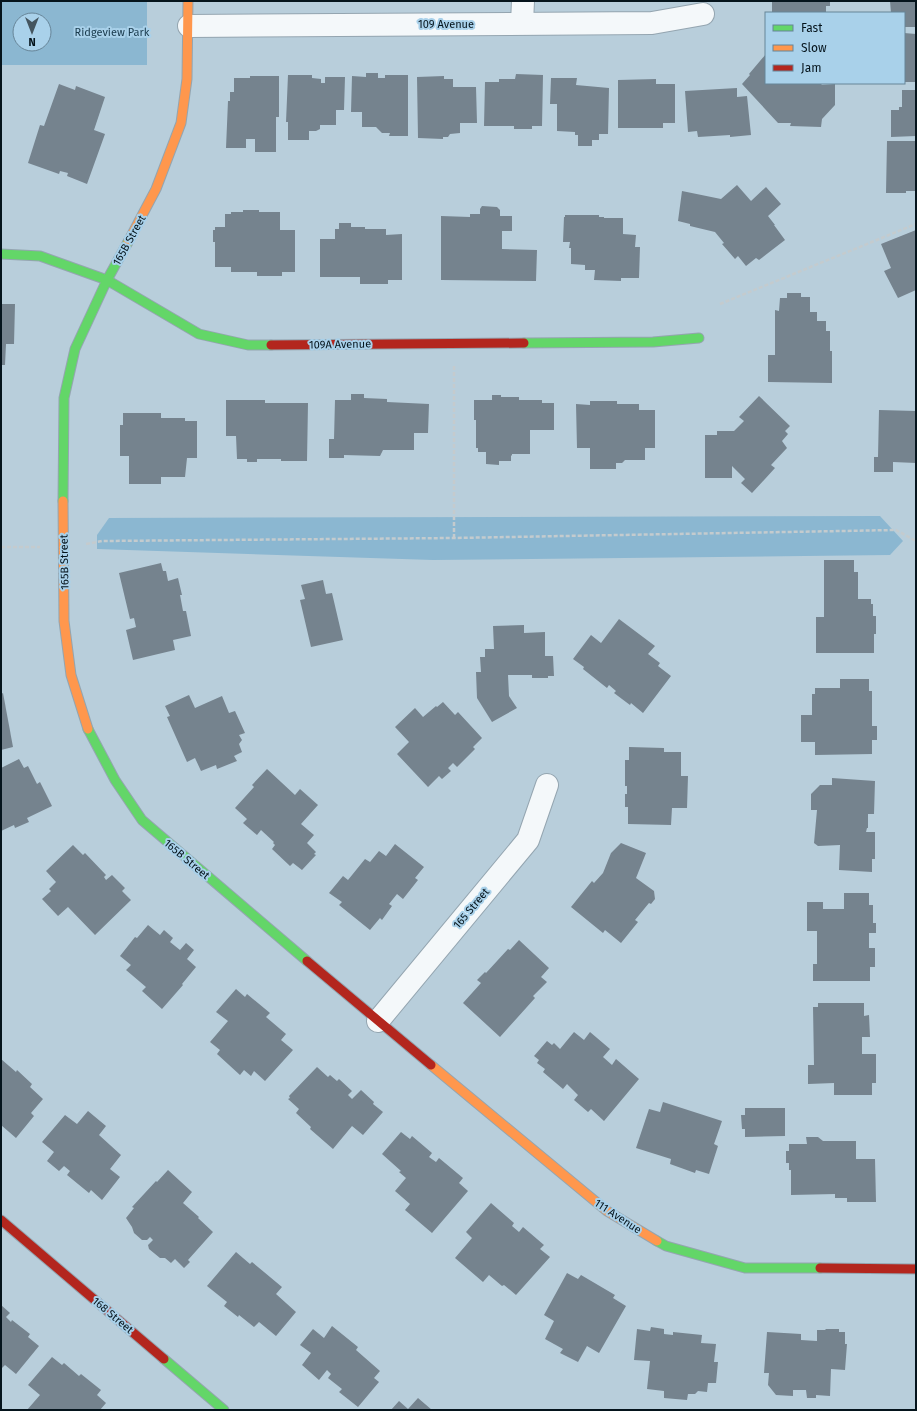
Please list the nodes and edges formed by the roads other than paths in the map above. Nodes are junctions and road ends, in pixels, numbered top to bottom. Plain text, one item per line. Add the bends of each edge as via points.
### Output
1 (188, 1) edge
2 (523, 1) edge
3 (702, 14) dead end
4 (522, 23) junction
5 (189, 26) junction
6 (1, 254) edge
7 (107, 280) junction
8 (699, 338) dead end
9 (546, 785) dead end
10 (378, 1021) junction
11 (1, 1220) edge
12 (916, 1269) edge
13 (224, 1410) edge

1 - 5 street, 165B Street
2 - 4 street
3 - 4 street, 109 Avenue via 652,23
4 - 5 street, 109 Avenue
5 - 7 street, 165B Street via 187,79 181,123 156,189
6 - 7 street, 109A Avenue via 40,256
7 - 8 street, 109A Avenue via 199,334 248,345 653,342
7 - 10 street, 165B Street via 75,349 64,398 64,621 71,675 89,731 115,780 142,820
9 - 10 street, 165 Street via 528,840
10 - 12 street, 111 Avenue via 607,1211 666,1246 745,1268
11 - 13 street, 168 Street

